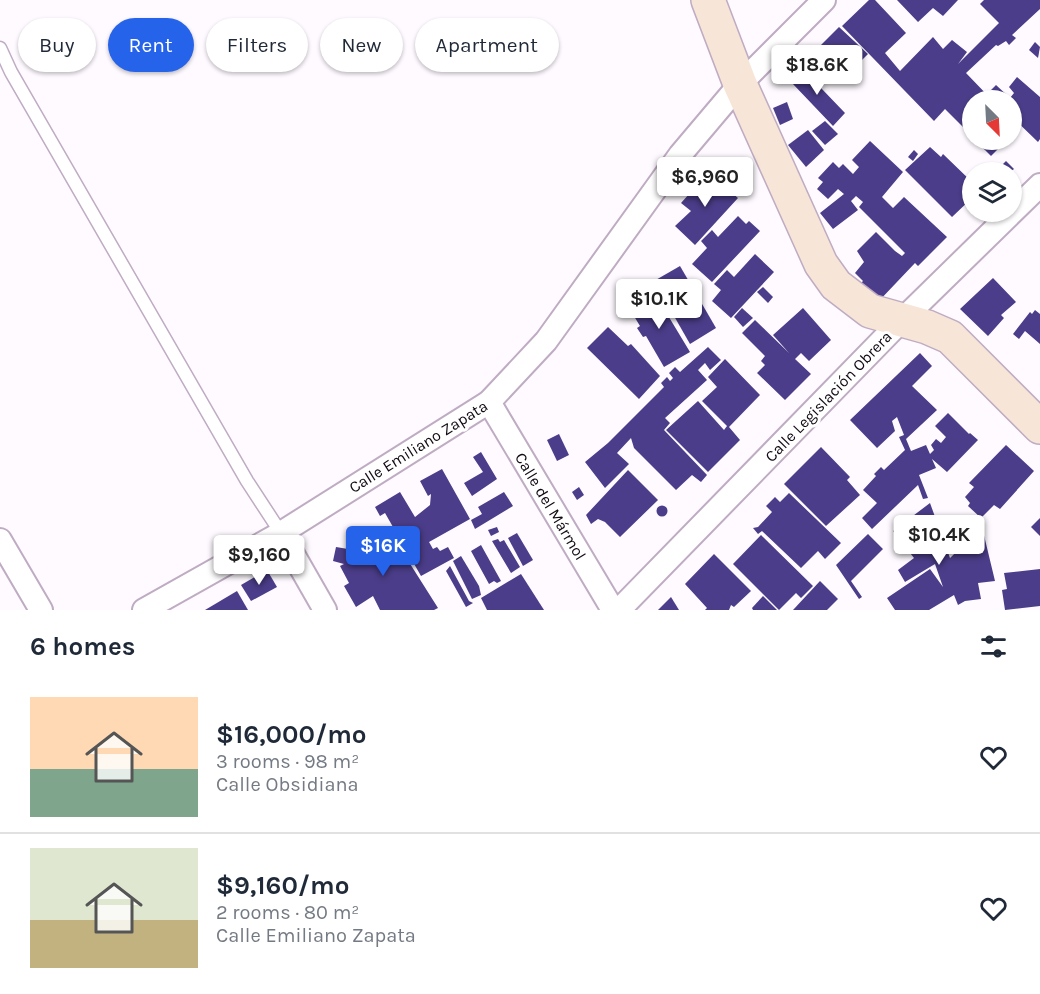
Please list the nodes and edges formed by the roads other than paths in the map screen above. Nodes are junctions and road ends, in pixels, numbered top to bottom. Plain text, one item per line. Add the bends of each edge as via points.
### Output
1 (708, 0) edge
2 (824, 0) edge
3 (0, 48) edge
4 (740, 84) junction
5 (1040, 185) edge
6 (901, 321) junction
7 (489, 402) junction
8 (1040, 427) edge
9 (281, 533) junction
10 (0, 540) edge
11 (41, 610) edge
12 (144, 610) edge
13 (325, 610) edge
14 (613, 610) edge
15 (619, 610) edge

1 - 4 street
2 - 4 street, Calle Emiliano Zapata
3 - 9 lane via 235,460
4 - 6 street via 821,264 836,285 853,299 870,311
4 - 7 street, Calle Emiliano Zapata via 680,155 546,341
5 - 6 street, Calle Legislación Obrera
6 - 8 street via 950,338
6 - 15 street, Calle Legislación Obrera
7 - 9 street, Calle Emiliano Zapata
7 - 14 street, Calle del Mármol
9 - 12 street, Calle Emiliano Zapata
9 - 13 street
10 - 11 street

